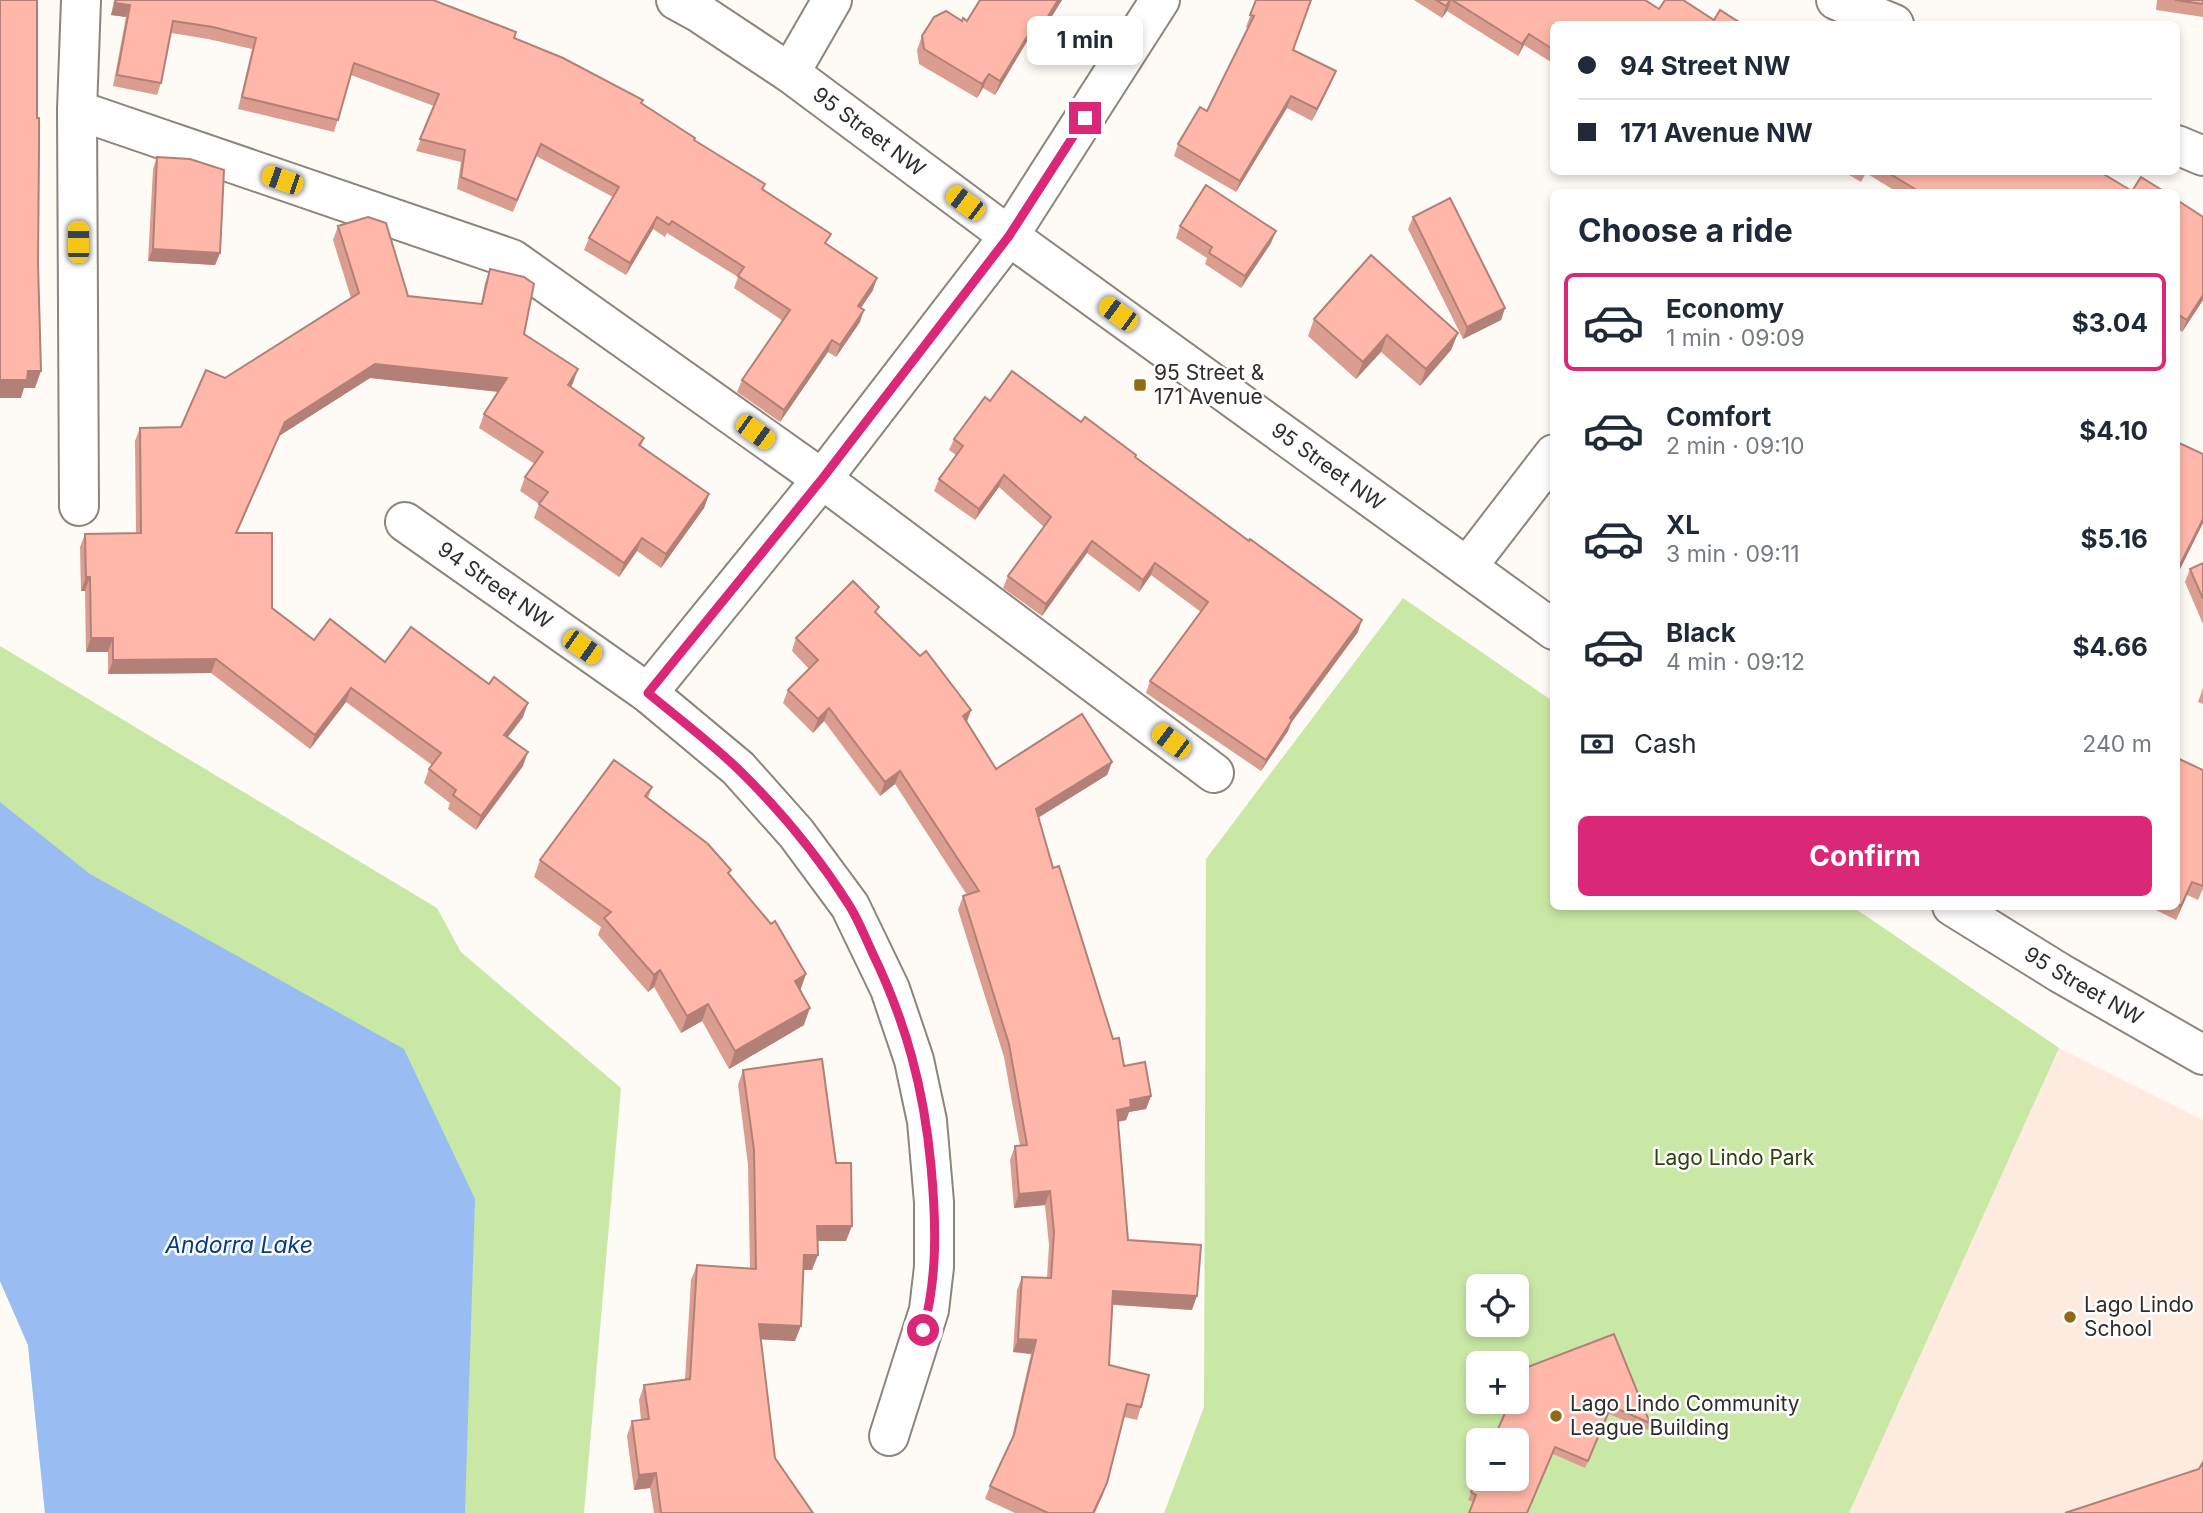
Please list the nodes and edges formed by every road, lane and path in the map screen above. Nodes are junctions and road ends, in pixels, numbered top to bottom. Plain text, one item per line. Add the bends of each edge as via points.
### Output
1 (81, 0) edge
2 (676, 0) edge
3 (832, 0) edge
4 (1160, 0) edge
5 (1836, 0) edge
6 (1887, 21) edge
7 (790, 73) junction
8 (77, 110) junction
9 (2180, 146) edge
10 (2203, 156) edge
11 (1009, 236) junction
12 (1550, 459) edge
13 (822, 479) junction
14 (79, 506) dead end
15 (405, 522) dead end
16 (1467, 567) junction
17 (1550, 628) edge
18 (648, 693) junction
19 (1214, 773) dead end
20 (1963, 910) edge
21 (2203, 1055) edge
22 (889, 1436) dead end

1 - 8 street
2 - 7 street, 95 Street NW
3 - 7 street
4 - 11 street
5 - 6 street
7 - 11 street, 95 Street NW
8 - 13 street via 512,259
8 - 14 street
9 - 10 street
11 - 13 street
11 - 16 street, 95 Street NW
12 - 16 street
13 - 18 street
13 - 19 street
15 - 18 street, 94 Street NW
16 - 17 street, 95 Street NW
18 - 22 street, 94 Street NW via 738,768 796,833 850,906 890,989 914,1060 927,1121 934,1267 929,1310
20 - 21 street, 95 Street NW via 2060,973

